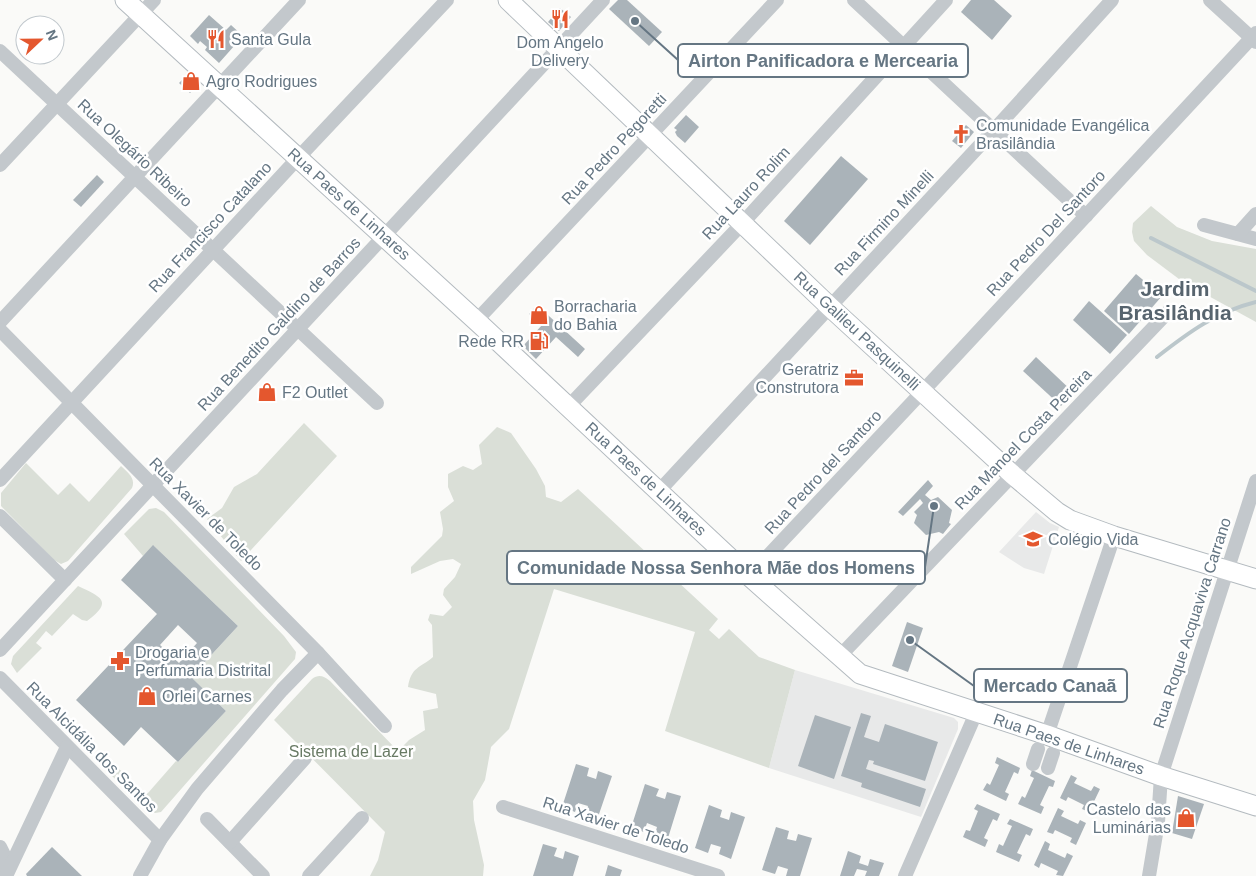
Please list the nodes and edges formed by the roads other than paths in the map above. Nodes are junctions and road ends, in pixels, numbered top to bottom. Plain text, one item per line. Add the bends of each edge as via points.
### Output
1 (125, 0) edge
2 (154, 0) edge
3 (299, 0) edge
4 (446, 0) edge
5 (508, 0) edge
6 (603, 0) edge
7 (777, 0) edge
8 (854, 0) edge
9 (946, 0) edge
10 (1112, 0) edge
11 (1210, 0) edge
12 (141, 14) junction
13 (1254, 37) edge
14 (904, 47) junction
15 (559, 48) junction
16 (0, 51) edge
17 (220, 86) junction
18 (58, 105) junction
19 (994, 130) junction
20 (650, 136) junction
21 (298, 158) junction
22 (0, 165) edge
23 (135, 177) junction
24 (1256, 214) edge
25 (1086, 216) junction
26 (742, 224) junction
27 (1204, 226) dead end
28 (1238, 234) junction
29 (384, 236) junction
30 (1256, 239) edge
31 (213, 250) junction
32 (830, 307) junction
33 (1170, 310) dead end
34 (476, 321) junction
35 (0, 322) edge
36 (298, 329) junction
37 (0, 330) edge
38 (922, 392) junction
39 (72, 402) junction
40 (377, 403) dead end
41 (569, 406) junction
42 (1013, 475) junction
43 (0, 480) edge
44 (1256, 481) edge
45 (153, 486) junction
46 (659, 491) junction
47 (0, 516) edge
48 (1114, 536) junction
49 (1227, 570) junction
50 (749, 576) junction
51 (1256, 579) edge
52 (65, 580) junction
53 (0, 650) edge
54 (318, 653) junction
55 (839, 657) junction
56 (0, 678) edge
57 (976, 713) junction
58 (385, 726) dead end
59 (1042, 742) junction
60 (67, 747) junction
61 (1052, 753) dead end
62 (305, 758) dead end
63 (1033, 764) dead end
64 (1048, 768) dead end
65 (1161, 776) junction
66 (1256, 806) edge
67 (503, 807) dead end
68 (207, 818) dead end
69 (362, 818) dead end
70 (160, 840) junction
71 (230, 842) junction
72 (21, 844) junction
73 (1, 848) edge
74 (910, 873) edge
75 (6, 875) edge
76 (140, 876) edge
77 (263, 876) edge
78 (309, 876) edge
79 (718, 876) edge
80 (1149, 876) edge

1 - 12 street, Rua Paes de Linhares
2 - 12 street
3 - 17 street
4 - 21 street, Rua Francisco Catalano
5 - 15 street, Rua Galileu Pasquinelli
6 - 15 street, Rua Benedito Galdino de Barros
7 - 20 street, Rua Pedro Pegoretti
8 - 14 street
9 - 14 street, Rua Lauro Rolim
10 - 19 street, Rua Firmino Minelli
11 - 13 street
12 - 17 street, Rua Paes de Linhares
12 - 18 street
13 - 25 street, Rua Pedro Del Santoro
14 - 19 street
14 - 26 street, Rua Lauro Rolim
15 - 20 street, Rua Galileu Pasquinelli
15 - 29 street, Rua Benedito Galdino de Barros
16 - 18 street, Rua Olegário Ribeiro
17 - 21 street, Rua Paes de Linhares
17 - 23 street
18 - 22 street
18 - 23 street, Rua Olegário Ribeiro
19 - 25 street
19 - 32 street, Rua Firmino Minelli
20 - 26 street, Rua Galileu Pasquinelli
20 - 34 street, Rua Pedro Pegoretti
21 - 29 street, Rua Paes de Linhares
21 - 31 street, Rua Francisco Catalano
23 - 31 street, Rua Olegário Ribeiro
23 - 35 street
24 - 28 street
25 - 38 street, Rua Pedro Del Santoro
26 - 32 street, Rua Galileu Pasquinelli
26 - 41 street, Rua Lauro Rolim
27 - 28 street
28 - 30 street
29 - 34 street, Rua Paes de Linhares
29 - 36 street, Rua Benedito Galdino de Barros
31 - 36 street, Rua Olegário Ribeiro
31 - 39 street, Rua Francisco Catalano
32 - 38 street, Rua Galileu Pasquinelli
32 - 46 street, Rua Firmino Minelli
33 - 42 street, Rua Manoel Costa Pereira
34 - 41 street, Rua Paes de Linhares
36 - 40 street, Rua Olegário Ribeiro
36 - 45 street, Rua Benedito Galdino de Barros
37 - 39 street, Rua Xavier de Toledo
38 - 42 street, Rua Galileu Pasquinelli
38 - 50 street, Rua Pedro del Santoro
39 - 43 street, Rua Francisco Catalano
39 - 45 street, Rua Xavier de Toledo
41 - 46 street, Rua Paes de Linhares
42 - 48 street, Rua Galileu Pasquinelli via 1070,520
42 - 55 street, Rua Manoel Costa Pereira
44 - 49 street, Rua Roque Acquaviva Carrano
45 - 52 street, Rua Benedito Galdino de Barros
45 - 54 street, Rua Xavier de Toledo
46 - 50 street, Rua Paes de Linhares
47 - 52 street
48 - 49 street, Rua Galileu Pasquinelli
48 - 59 street
49 - 51 street, Rua Galileu Pasquinelli
49 - 65 street, Rua Roque Acquaviva Carrano
50 - 55 street, Rua Paes de Linhares
52 - 53 street, Rua Benedito Galdino de Barros
54 - 58 street, Rua Xavier de Toledo
54 - 70 street via 197,789
55 - 57 street, Rua Paes de Linhares via 860,674
56 - 60 street, Rua Alcidália dos Santos
57 - 59 street, Rua Paes de Linhares
57 - 74 street
59 - 63 street
59 - 65 street, Rua Paes de Linhares
60 - 70 street, Rua Alcidália dos Santos
60 - 72 street
61 - 64 street
62 - 71 street
65 - 66 street, Rua Paes de Linhares
65 - 80 street, Rua Roque Acquaviva Carrano via 1158,822
67 - 79 street, Rua Xavier de Toledo
68 - 71 street
69 - 78 street
70 - 76 street
71 - 77 street
72 - 73 street via 17,848
72 - 75 street
73 - 75 street via 8,867

